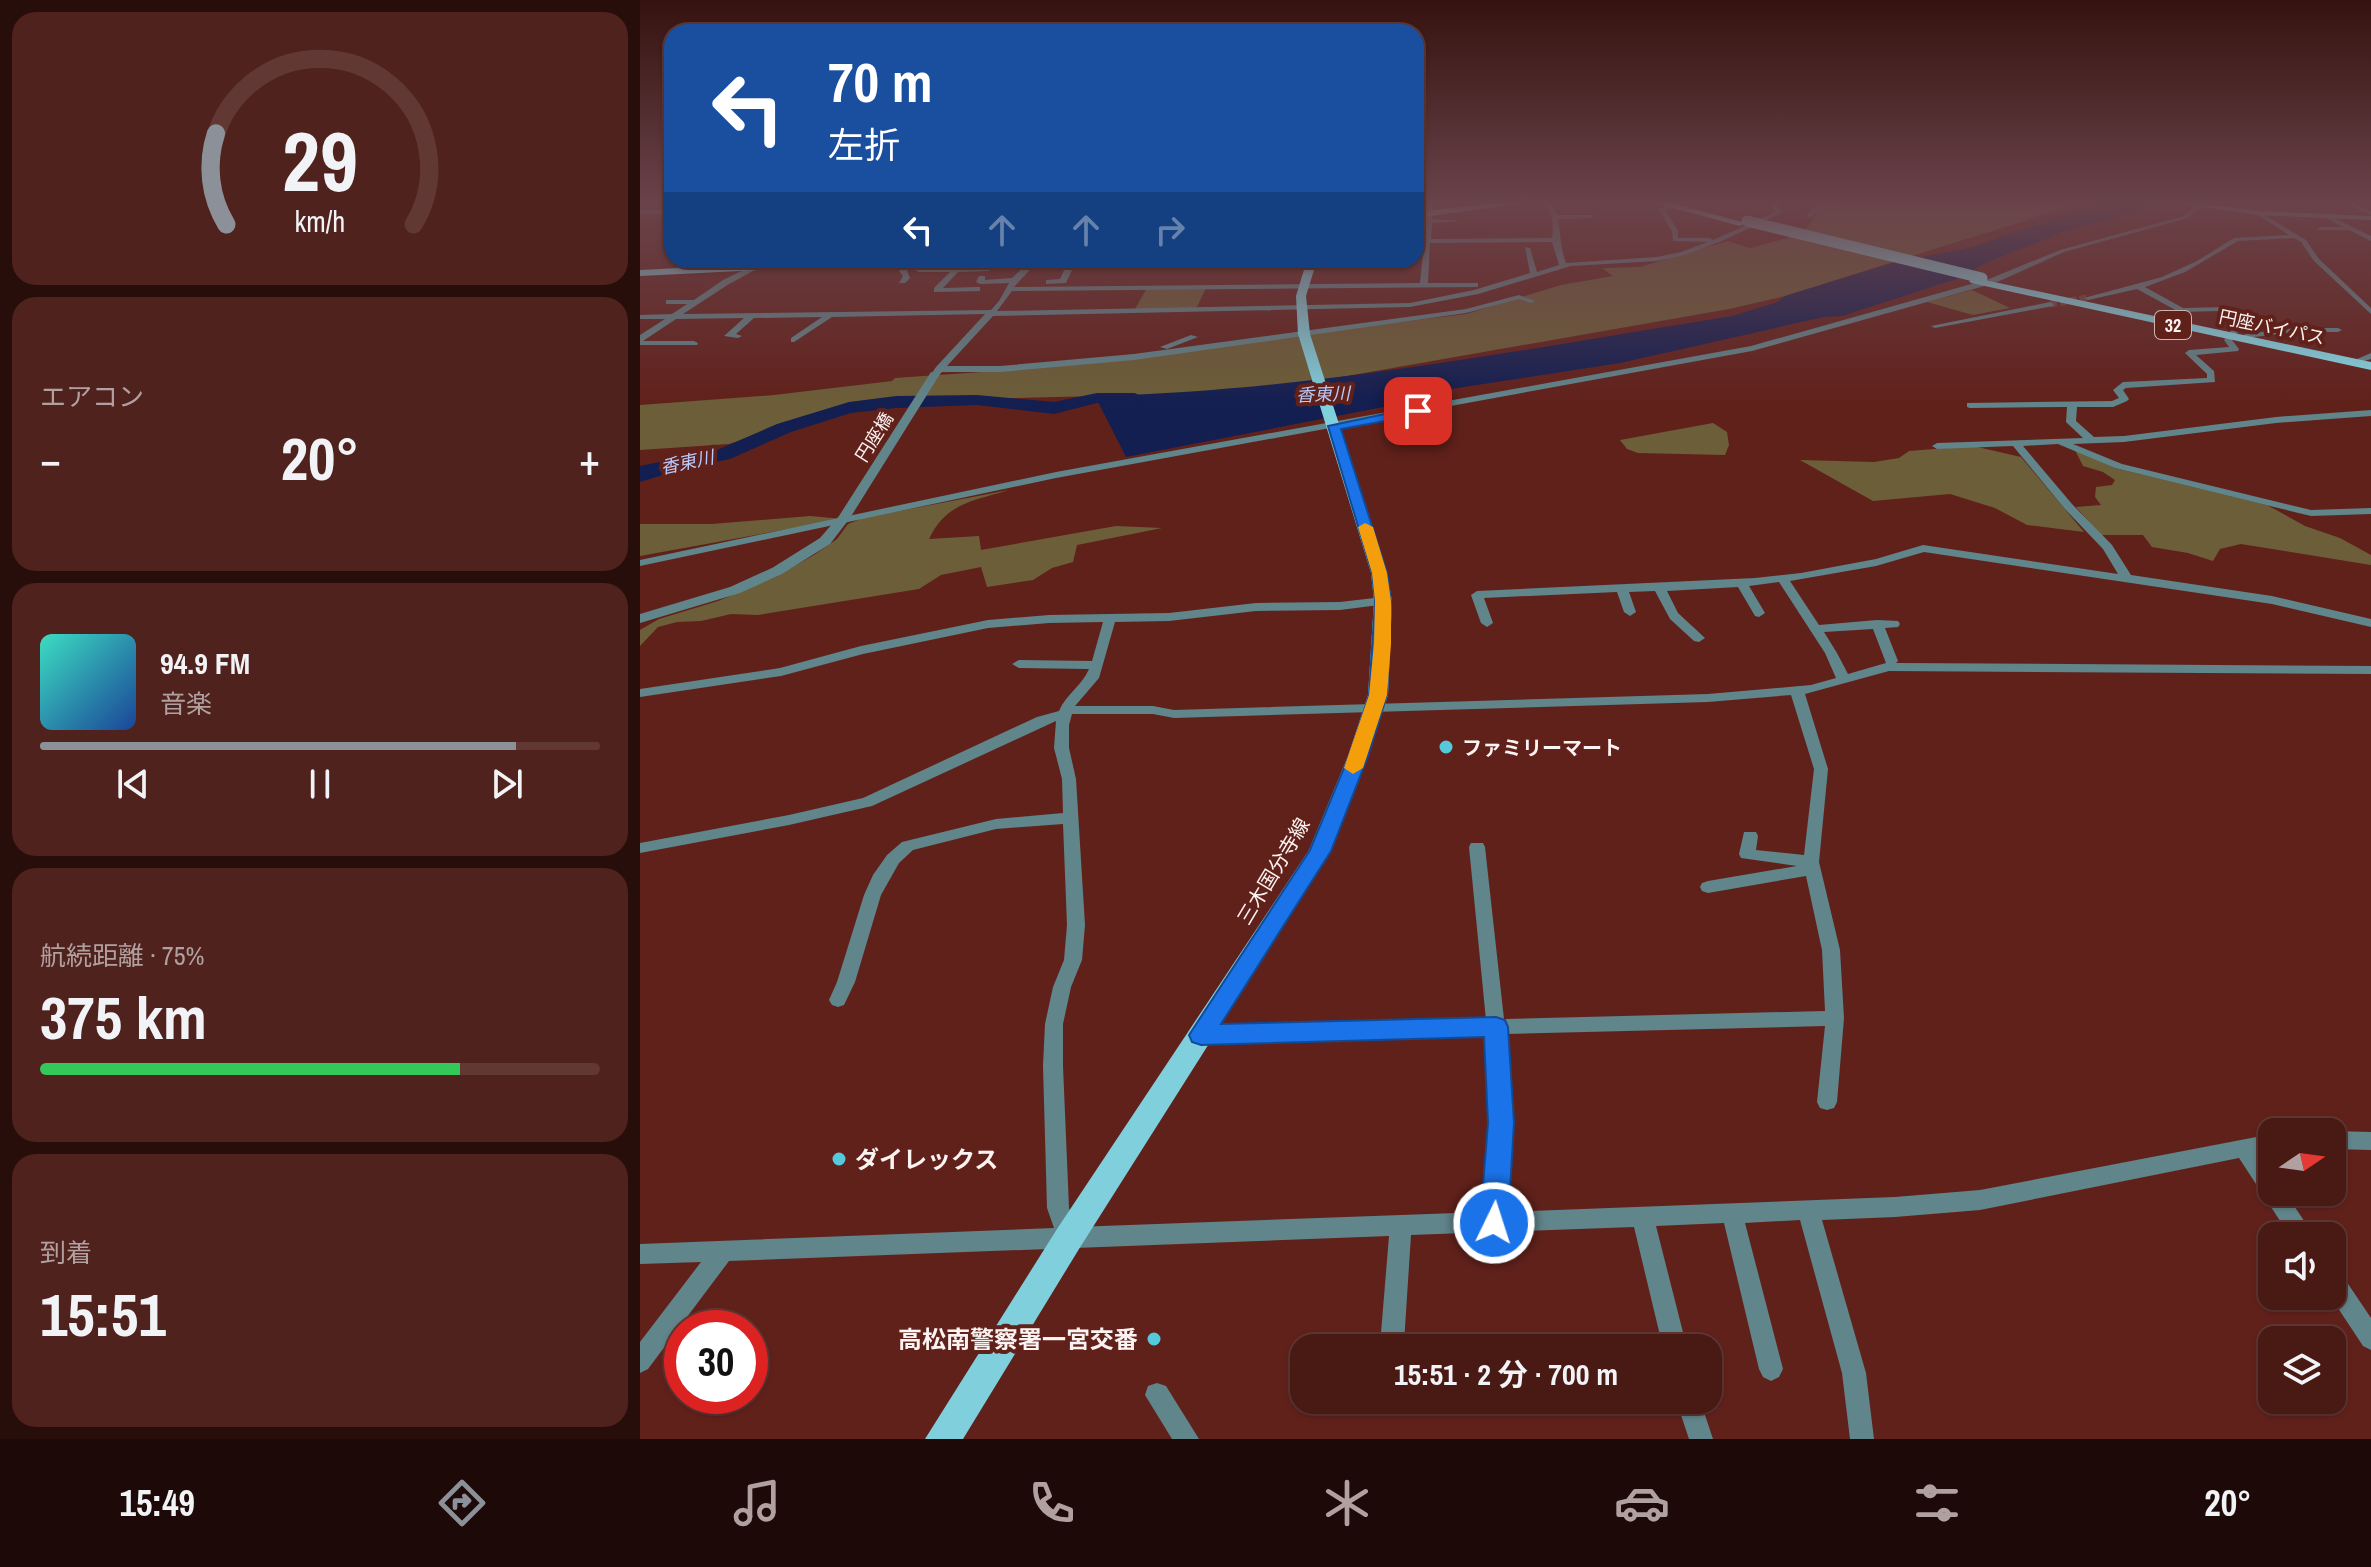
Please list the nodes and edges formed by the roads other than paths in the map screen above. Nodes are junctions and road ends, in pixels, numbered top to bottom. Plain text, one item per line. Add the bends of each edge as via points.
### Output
1 (734, 268) edge
2 (754, 268) edge
3 (908, 268) edge
4 (1027, 268) edge
5 (1069, 268) edge
6 (1309, 268) edge
7 (1425, 268) edge
8 (1532, 268) edge
9 (1559, 268) edge
10 (1931, 268) edge
11 (2017, 268) edge
12 (2186, 268) edge
13 (2324, 268) edge
14 (958, 269) junction
15 (988, 269) dead end
16 (919, 270) dead end
17 (640, 273) edge
18 (1457, 274) dead end
19 (1534, 275) junction
20 (982, 278) dead end
21 (902, 281) dead end
22 (1983, 281) junction
23 (1492, 283) junction
24 (1012, 284) junction
25 (1456, 284) junction
26 (1424, 285) junction
27 (1304, 286) junction
28 (2139, 287) junction
29 (977, 289) dead end
30 (959, 290) junction
31 (2088, 298) tunnel mouth
32 (949, 301) dead end
33 (1531, 301) dead end
34 (669, 302) dead end
35 (699, 302) junction
36 (2050, 304) tunnel mouth
37 (1300, 309) junction
38 (2371, 312) edge
39 (991, 313) junction
40 (832, 314) junction
41 (752, 315) junction
42 (677, 316) junction
43 (640, 317) edge
44 (1935, 326) dead end
45 (2338, 330) dead end
46 (1304, 333) junction
47 (2236, 335) junction
48 (738, 336) dead end
49 (1194, 337) dead end
50 (794, 340) dead end
51 (640, 341) edge
52 (694, 343) dead end
53 (1145, 356) junction
54 (2368, 360) edge
55 (937, 372) junction
56 (1970, 405) dead end
57 (2072, 407) junction
58 (2371, 413) edge
59 (1334, 425) junction
60 (2090, 439) junction
61 (2016, 443) junction
62 (2062, 443) junction
63 (1937, 446) dead end
64 (2371, 511) edge
65 (843, 518) junction
66 (640, 563) edge
67 (2127, 578) junction
68 (1783, 580) junction
69 (1742, 584) junction
70 (1658, 585) junction
71 (1621, 587) junction
72 (1383, 601) junction
73 (1630, 612) dead end
74 (1759, 613) dead end
75 (640, 619) edge
76 (1110, 619) junction
77 (1487, 623) dead end
78 (2371, 623) edge
79 (1877, 624) junction
80 (1894, 624) dead end
81 (1814, 629) junction
82 (1699, 638) dead end
83 (1891, 661) dead end
84 (1019, 664) dead end
85 (1096, 665) junction
86 (2371, 670) edge
87 (1843, 679) junction
88 (1797, 691) junction
89 (640, 693) edge
90 (1373, 710) junction
91 (1066, 712) junction
92 (1071, 818) junction
93 (1750, 836) dead end
94 (1477, 847) dead end
95 (640, 848) edge
96 (1811, 866) junction
97 (1708, 887) dead end
98 (838, 1000) dead end
99 (1835, 1018) junction
100 (1496, 1027) junction
101 (1201, 1035) junction
102 (1827, 1102) dead end
103 (2346, 1140) edge
104 (2371, 1141) edge
105 (2258, 1145) edge
106 (2243, 1147) junction
107 (2258, 1170) edge
108 (1808, 1210) junction
109 (1732, 1213) junction
110 (1643, 1218) junction
111 (1494, 1223) junction
112 (1401, 1226) junction
113 (1068, 1239) junction
114 (722, 1253) junction
115 (640, 1254) edge
116 (2346, 1301) edge
117 (1393, 1334) edge
118 (1672, 1334) edge
119 (2371, 1338) edge
120 (640, 1361) edge
121 (1771, 1369) dead end
122 (1157, 1395) dead end
123 (1693, 1414) edge
124 (948, 1437) edge
125 (1187, 1439) edge
126 (1701, 1439) edge
127 (1862, 1439) edge

1 - 17 main road
2 - 35 street
3 - 21 street
4 - 24 street
5 - 24 street via 1063,281
6 - 27 main road, 三木国分寺線
7 - 26 street
8 - 19 street
9 - 19 street
10 - 22 highway, 円座バイパス / 32, bridge
11 - 22 street
12 - 28 street
13 - 38 street
14 - 15 street
14 - 16 street
14 - 30 street via 937,290
18 - 25 street
19 - 23 street
20 - 24 street via 980,282
22 - 47 highway, 円座バイパス / 32
22 - 59 street via 1752,348
23 - 25 street
23 - 37 street via 1394,307
24 - 27 street
24 - 39 street
25 - 26 street
26 - 27 street
27 - 37 main road, 三木国分寺線
28 - 31 street
28 - 47 street via 2182,310 2223,309 2237,328
29 - 30 street
30 - 32 street
33 - 46 street via 1519,297 1466,311
34 - 35 street
35 - 42 street
36 - 44 street
37 - 39 street
37 - 46 main road, 三木国分寺線
39 - 40 street
39 - 55 street
40 - 41 street
40 - 50 street
41 - 42 street
41 - 48 street via 728,336
42 - 43 street
42 - 51 street
45 - 47 street
46 - 53 street
46 - 59 main road, 三木国分寺線
47 - 54 highway, 円座バイパス / 32
47 - 57 street via 2228,340 2235,349 2189,353 2212,380 2130,384 2118,390 2121,402
49 - 53 street
51 - 52 street
53 - 55 street
55 - 65 street, 円座橋
56 - 57 street
57 - 60 street via 2071,422
58 - 60 street
59 - 65 street
59 - 72 main road, 三木国分寺線
60 - 62 street
61 - 62 street
61 - 63 street
61 - 67 street via 2108,547
62 - 64 street via 2119,466 2311,513
65 - 66 street
65 - 75 street, 円座橋 via 825,541 769,575
67 - 68 street via 1923,548
67 - 78 street via 2272,600
68 - 69 street
68 - 81 street
69 - 70 street
69 - 74 street
70 - 71 street
70 - 82 street via 1677,619
71 - 73 street
71 - 77 street via 1477,595
72 - 76 street
72 - 90 main road, 三木国分寺線
76 - 85 street
76 - 89 street via 988,624 781,672
79 - 80 street
79 - 81 street
79 - 83 street
81 - 87 street
84 - 85 street
85 - 91 street
86 - 87 street via 1888,667
87 - 88 street
88 - 90 street
88 - 96 street via 1821,769
90 - 91 street
90 - 101 main road, 三木国分寺線 via 1320,851
91 - 92 street via 1061,761 1069,779
91 - 95 street via 867,802
92 - 98 street via 996,824 896,853 879,880
92 - 113 street via 1076,925 1073,960 1054,1024 1053,1066 1058,1208
93 - 96 street via 1747,854
94 - 100 street
96 - 97 street
96 - 99 street via 1831,950
99 - 100 street
99 - 102 street
100 - 101 street
100 - 111 street via 1501,1123
101 - 113 main road, 三木国分寺線
103 - 104 street
105 - 106 street
106 - 107 street
106 - 108 street via 1980,1200
108 - 109 street
108 - 127 street via 1854,1373
109 - 110 street
109 - 121 street
110 - 111 street
110 - 118 street
111 - 112 street
112 - 113 street
112 - 117 street
113 - 114 street
113 - 124 main road, 三木国分寺線
114 - 115 street
114 - 120 street
116 - 119 street
122 - 125 street
123 - 126 street

